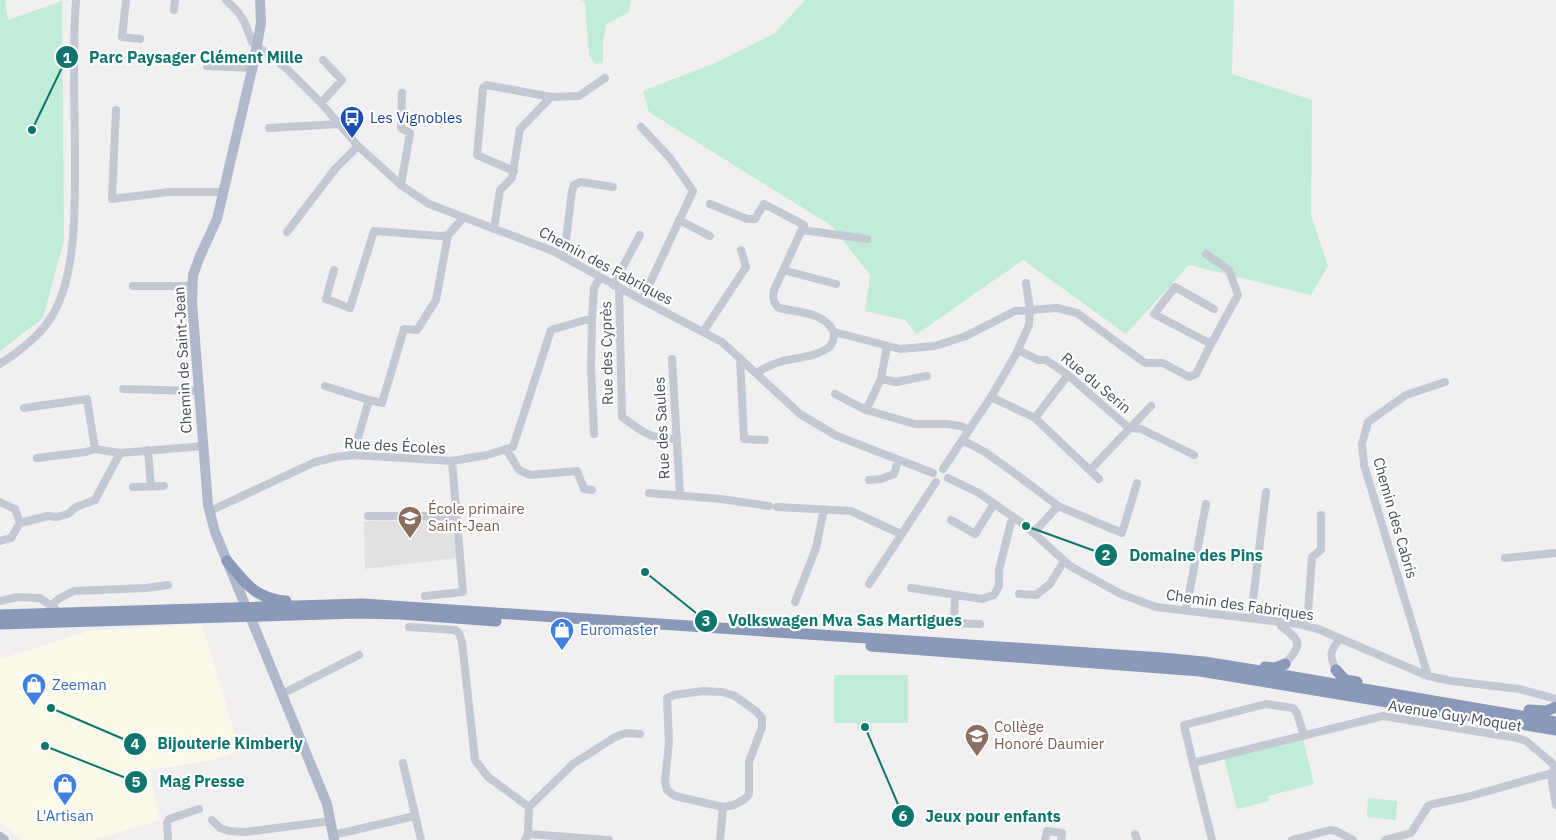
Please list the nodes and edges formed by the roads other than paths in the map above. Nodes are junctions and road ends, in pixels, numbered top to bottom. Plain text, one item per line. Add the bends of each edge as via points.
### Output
1 (76, 0) edge
2 (126, 0) edge
3 (175, 0) edge
4 (226, 0) edge
5 (260, 0) edge
6 (174, 10) dead end
7 (140, 39) dead end
8 (257, 46) junction
9 (323, 60) dead end
10 (206, 66) dead end
11 (251, 68) junction
12 (605, 78) dead end
13 (402, 93) dead end
14 (550, 97) junction
15 (320, 103) junction
16 (116, 110) dead end
17 (339, 124) junction
18 (642, 127) dead end
19 (269, 128) dead end
20 (358, 146) junction
21 (514, 170) junction
22 (401, 185) junction
23 (613, 187) dead end
24 (223, 192) junction
25 (710, 204) dead end
26 (463, 218) junction
27 (679, 220) junction
28 (803, 227) junction
29 (494, 228) junction
30 (286, 232) dead end
31 (448, 235) junction
32 (640, 235) dead end
33 (710, 236) dead end
34 (867, 239) dead end
35 (741, 250) dead end
36 (1206, 254) dead end
37 (564, 257) junction
38 (334, 270) dead end
39 (784, 270) junction
40 (600, 277) junction
41 (1026, 283) dead end
42 (836, 284) dead end
43 (133, 286) dead end
44 (193, 286) junction
45 (616, 286) junction
46 (642, 300) junction
47 (1214, 309) dead end
48 (1030, 310) junction
49 (592, 318) junction
50 (703, 332) junction
51 (834, 332) junction
52 (1211, 344) junction
53 (887, 346) junction
54 (1018, 350) junction
55 (740, 358) junction
56 (672, 359) dead end
57 (0, 364) edge
58 (757, 373) junction
59 (1068, 375) junction
60 (927, 376) dead end
61 (881, 379) junction
62 (1445, 382) dead end
63 (325, 386) dead end
64 (123, 389) dead end
65 (199, 391) junction
66 (835, 394) dead end
67 (991, 397) junction
68 (369, 400) junction
69 (1151, 406) dead end
70 (24, 408) dead end
71 (866, 410) junction
72 (1035, 418) junction
73 (1129, 428) junction
74 (969, 430) junction
75 (594, 434) dead end
76 (677, 439) junction
77 (765, 440) dead end
78 (962, 440) junction
79 (204, 446) junction
80 (95, 449) junction
81 (506, 449) junction
82 (148, 450) junction
83 (120, 452) junction
84 (1194, 454) dead end
85 (353, 456) junction
86 (37, 458) dead end
87 (898, 460) junction
88 (452, 461) junction
89 (943, 469) junction
90 (1090, 470) junction
91 (933, 473) junction
92 (948, 478) junction
93 (1099, 479) dead end
94 (869, 480) dead end
95 (936, 482) junction
96 (1137, 483) dead end
97 (151, 486) junction
98 (164, 486) dead end
99 (133, 487) dead end
100 (592, 490) dead end
101 (1266, 492) dead end
102 (649, 493) dead end
103 (680, 496) junction
104 (0, 502) edge
105 (994, 504) junction
106 (1206, 504) dead end
107 (1058, 506) junction
108 (824, 509) junction
109 (210, 511) junction
110 (1320, 515) dead end
111 (368, 516) dead end
112 (456, 516) junction
113 (1014, 518) junction
114 (951, 520) dead end
115 (20, 523) junction
116 (1034, 532) junction
117 (901, 534) junction
118 (0, 541) edge
119 (1556, 553) edge
120 (1505, 558) dead end
121 (227, 561) junction
122 (1064, 561) junction
123 (168, 584) dead end
124 (870, 584) dead end
125 (911, 588) dead end
126 (1019, 594) dead end
127 (955, 595) junction
128 (425, 596) dead end
129 (0, 601) edge
130 (244, 602) dead end
131 (795, 602) dead end
132 (363, 604) junction
133 (50, 606) junction
134 (1186, 610) junction
135 (60, 613) junction
136 (0, 614) edge
137 (1251, 617) junction
138 (146, 620) junction
139 (1280, 621) junction
140 (252, 622) dead end
141 (0, 624) edge
142 (980, 624) dead end
143 (1307, 626) junction
144 (409, 627) dead end
145 (0, 630) edge
146 (1340, 638) junction
147 (359, 655) dead end
148 (1204, 662) junction
149 (1285, 664) joint
150 (1336, 670) joint
151 (1428, 676) junction
152 (282, 694) junction
153 (1409, 697) junction
154 (1424, 699) junction
155 (1556, 699) edge
156 (1556, 707) edge
157 (1556, 722) edge
158 (1556, 730) edge
159 (640, 734) dead end
160 (1304, 736) junction
161 (1193, 762) junction
162 (403, 763) dead end
163 (1552, 773) junction
164 (1556, 805) edge
165 (529, 807) junction
166 (723, 807) junction
167 (200, 809) dead end
168 (415, 816) junction
169 (212, 820) dead end
170 (330, 821) junction
171 (0, 837) edge
172 (526, 837) edge
173 (334, 838) edge
174 (4, 840) edge
175 (168, 840) edge
176 (421, 840) edge
177 (609, 840) edge
178 (720, 840) edge
179 (1046, 840) edge
180 (1061, 840) edge
181 (1212, 840) edge
182 (1292, 840) edge
183 (1353, 840) edge
184 (1385, 840) edge

1 - 57 street via 74,230 68,271 50,318 31,339
2 - 7 street via 122,37
3 - 6 street
4 - 8 street via 242,18 252,42
5 - 8 main road, Chemin de Saint-Jean
8 - 11 main road, Chemin de Saint-Jean
8 - 15 street, Chemin des Fabriques via 287,69
9 - 15 street via 342,80
10 - 11 street
11 - 24 main road, Chemin de Saint-Jean
12 - 14 street via 579,96
13 - 22 street via 401,128 410,133
14 - 21 street via 520,129
14 - 21 street via 487,85 483,88 477,155
15 - 17 street, Chemin des Fabriques
16 - 24 street via 112,199 169,192
17 - 19 street
17 - 20 street, Chemin des Fabriques
18 - 27 street via 670,158 693,191
20 - 22 street, Chemin des Fabriques
20 - 30 street via 335,168
21 - 29 street via 512,178 500,190
22 - 26 street, Chemin des Fabriques via 429,204
23 - 37 street via 581,182 574,185
24 - 44 main road, Chemin de Saint-Jean via 217,219 193,275
25 - 28 street via 747,219 755,219 764,204
26 - 29 street, Chemin des Fabriques
26 - 31 street
27 - 33 street
27 - 46 street
28 - 34 street
28 - 39 street
29 - 37 street, Chemin des Fabriques
31 - 38 street via 374,231 350,308 326,299
31 - 68 street via 436,300 417,330 404,328 382,403
32 - 45 street
35 - 50 street via 746,267
36 - 52 street via 1229,270 1238,295
37 - 40 street, Chemin des Fabriques
39 - 42 street
39 - 51 street via 772,297 775,305 815,316 825,321
40 - 45 street, Chemin des Fabriques
40 - 49 street via 594,288
41 - 48 street
43 - 44 street
44 - 65 main road, Chemin de Saint-Jean
45 - 46 street, Chemin des Fabriques
45 - 76 street, Rue des Cyprès via 622,417 659,439
46 - 50 street, Chemin des Fabriques
47 - 52 street via 1175,287 1154,314
48 - 52 street via 1057,308 1077,313 1145,363 1163,363 1190,377 1196,374
48 - 53 street via 1015,311 966,336 935,346 900,349
48 - 54 street via 1029,325
49 - 75 street
49 - 81 street via 551,330 514,447
50 - 55 street, Chemin des Fabriques via 722,342
51 - 53 street
51 - 58 street via 831,346 822,352 782,361
53 - 61 street
54 - 59 street, Rue du Serin via 1038,360 1046,360
54 - 67 street
55 - 58 street, Chemin des Fabriques
55 - 77 street via 744,439
56 - 76 street, Rue des Saules
58 - 87 street, Chemin des Fabriques via 800,414 837,436
59 - 72 street
59 - 73 street, Rue du Serin
60 - 61 street via 896,382
61 - 71 street
62 - 151 street, Chemin des Cabris via 1406,395 1368,422 1362,444 1364,465
63 - 68 street
64 - 65 street
65 - 79 main road, Chemin de Saint-Jean
66 - 71 street
67 - 72 street
67 - 74 street
68 - 85 street
69 - 73 street
70 - 80 street via 87,399
71 - 74 street via 915,424 947,424
72 - 90 street
73 - 84 street via 1141,429
73 - 90 street
74 - 78 street
76 - 103 street, Rue des Saules
78 - 89 street
78 - 107 street via 1018,475
79 - 82 street
79 - 109 main road, Chemin de Saint-Jean
80 - 83 street
80 - 86 street
81 - 88 street
81 - 100 street via 519,470 530,475 577,471 584,489
82 - 83 street
82 - 97 street
83 - 115 street via 95,500 76,507 68,514
85 - 88 street, Rue des Écoles
85 - 109 street, Rue des Écoles via 315,462
87 - 91 street, Chemin des Fabriques
87 - 94 street via 894,474
88 - 112 street, Rue des Écoles
89 - 91 street via 936,469
89 - 92 street
90 - 93 street
91 - 95 street
92 - 95 street via 943,483
92 - 105 street, Chemin des Fabriques
95 - 117 street
96 - 107 street via 1122,533
97 - 98 street
97 - 99 street
101 - 137 street
102 - 103 street
103 - 108 street
104 - 115 street via 15,509
105 - 113 street, Chemin des Fabriques
105 - 114 street via 975,534
106 - 134 street
107 - 116 street
108 - 117 street via 851,511
108 - 131 street via 816,548
109 - 121 main road, Chemin de Saint-Jean
110 - 143 street via 1320,550 1312,557
111 - 112 street
112 - 128 street, Rue des Écoles via 463,592
113 - 116 street, Chemin des Fabriques
113 - 127 street via 999,570 999,586 994,595 982,599
115 - 118 street via 12,538
116 - 122 street, Chemin des Fabriques
117 - 124 street
119 - 120 street
121 - 130 main road, Chemin de Saint-Jean
121 - 132 highway via 254,592 263,597
122 - 126 street via 1050,584 1036,595
122 - 134 street, Chemin des Fabriques via 1121,594 1156,607
123 - 133 street via 74,591
125 - 127 street
127 - 142 street via 954,623
129 - 133 street via 18,597 40,598
132 - 135 highway
132 - 148 highway
133 - 135 street
134 - 137 street, Chemin des Fabriques
135 - 136 highway
137 - 139 street, Chemin des Fabriques
138 - 141 highway
138 - 145 highway
138 - 158 highway via 401,614 1141,665 1250,678
139 - 143 street, Chemin des Fabriques
139 - 149 street via 1280,626 1295,636 1298,645
140 - 152 main road
143 - 146 street, Chemin des Fabriques
144 - 165 street via 455,630 459,633 475,760 488,777
146 - 150 street via 1332,647 1330,659
146 - 151 street, Chemin des Fabriques
147 - 152 street
148 - 149 highway via 1276,668
148 - 153 highway
150 - 153 highway via 1345,680
151 - 155 street, Chemin des Fabriques via 1519,689
152 - 170 main road via 327,804
153 - 154 highway
154 - 156 highway via 1540,712
154 - 157 highway
159 - 165 street via 626,733 615,737 573,764
160 - 161 street, Avenue Guy Moquet
160 - 161 street via 1293,708 1266,704 1184,725
160 - 163 street, Avenue Guy Moquet via 1383,716 1526,741 1551,762 1554,766
161 - 181 street
162 - 168 street
163 - 164 street, Avenue Guy Moquet
163 - 184 street via 1428,806 1411,833
165 - 172 street
166 - 166 street via 675,796 667,790 667,698 674,694 722,692 735,696 762,718 762,727 748,762 748,794 734,805
166 - 178 street
167 - 175 street via 170,819 167,823
168 - 173 street
168 - 176 street
169 - 170 street via 220,828 245,832
170 - 173 main road
171 - 174 main road
172 - 177 street
179 - 180 street via 1047,831 1062,833
182 - 183 street via 1330,830

